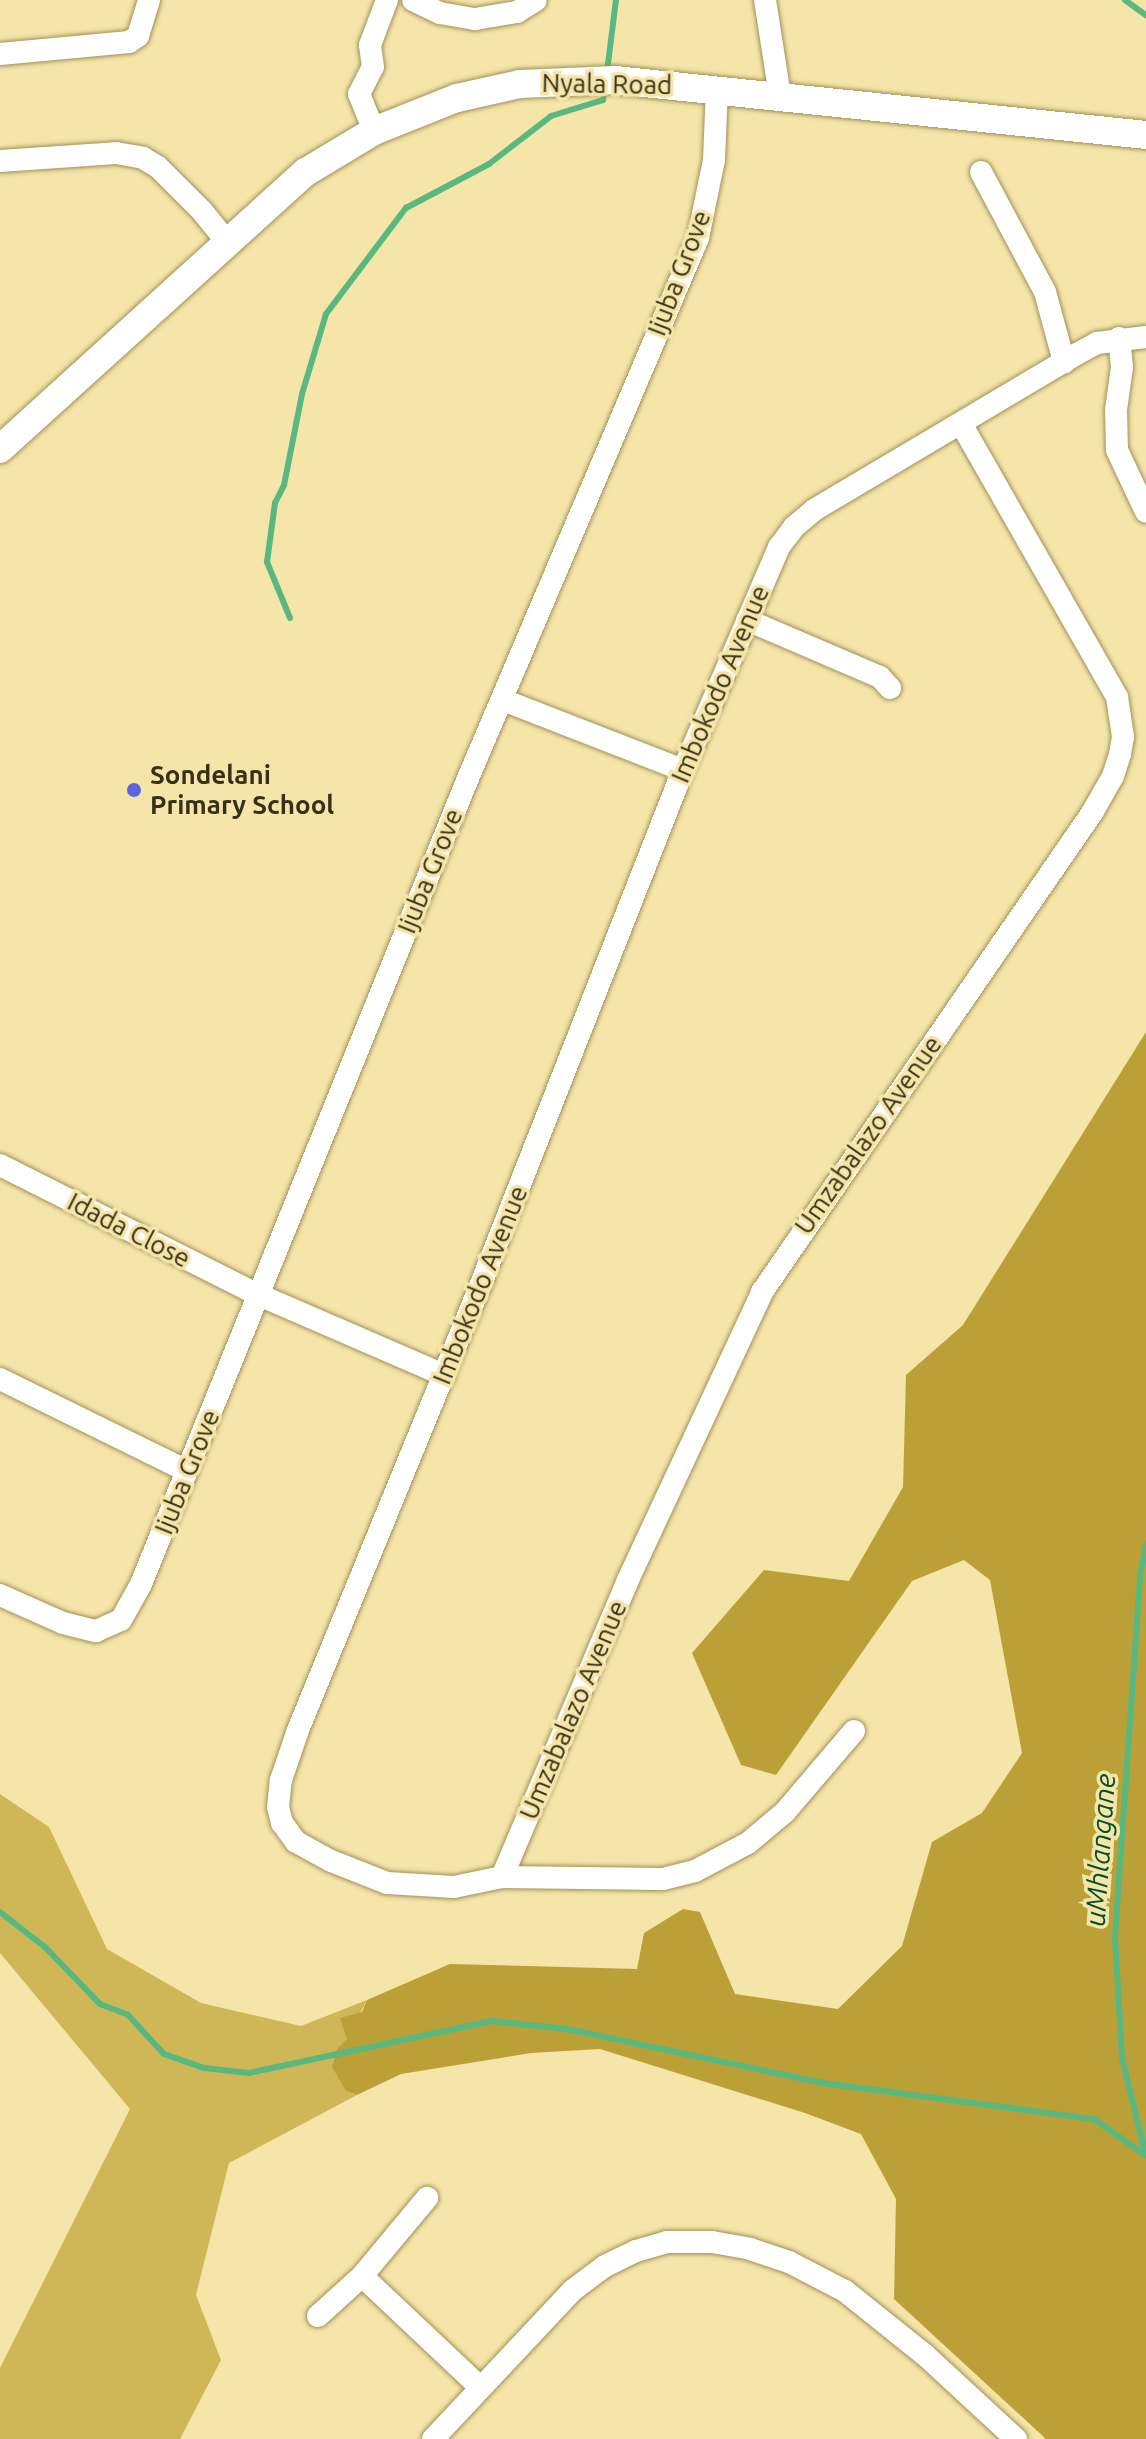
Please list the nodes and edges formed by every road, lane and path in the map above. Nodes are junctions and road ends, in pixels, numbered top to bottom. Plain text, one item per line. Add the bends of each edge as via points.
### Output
1 (149, 0) edge
2 (387, 0) edge
3 (413, 0) edge
4 (536, 0) edge
5 (765, 0) edge
6 (0, 54) edge
7 (717, 89) junction
8 (780, 96) junction
9 (374, 131) junction
10 (1146, 135) edge
11 (0, 161) edge
12 (981, 172) dead end
13 (226, 241) junction
14 (1146, 337) edge
15 (1119, 338) junction
16 (1064, 362) junction
17 (961, 424) junction
18 (0, 449) edge
19 (1146, 512) edge
20 (747, 620) junction
21 (890, 688) dead end
22 (503, 700) junction
23 (683, 770) junction
24 (0, 1165) edge
25 (259, 1295) junction
26 (444, 1375) junction
27 (0, 1379) edge
28 (187, 1471) junction
29 (0, 1595) edge
30 (854, 1731) dead end
31 (502, 1877) junction
32 (427, 2198) dead end
33 (362, 2276) junction
34 (318, 2316) dead end
35 (481, 2388) junction
36 (433, 2439) edge
37 (1016, 2439) edge

1 - 6 street via 138,36 129,42
2 - 9 street via 370,45 373,67 359,94
3 - 4 street via 440,13 475,19 517,12
5 - 8 street
7 - 8 street, Nyala Road
7 - 9 street, Nyala Road via 606,79 541,82 427,107
7 - 22 street, Ijuba Grove via 714,160 698,238
8 - 10 street, Nyala Road
9 - 13 street, Nyala Road via 306,172
11 - 13 street via 116,153 143,158 158,167
12 - 16 street via 1045,292
13 - 18 street, Nyala Road
14 - 15 street, Imbokodo Avenue
15 - 16 street, Imbokodo Avenue via 1097,343
15 - 19 street via 1117,450
16 - 17 street, Imbokodo Avenue
17 - 20 street, Imbokodo Avenue via 804,517 779,547
17 - 31 street, Umzabalazo Avenue via 1117,697 1123,737 1113,776 762,1292 628,1580
20 - 21 street via 880,677
20 - 23 street, Imbokodo Avenue
22 - 23 street
22 - 25 street, Ijuba Grove
23 - 26 street, Imbokodo Avenue
24 - 25 street, Idada Close
25 - 26 street, Idada Close
25 - 28 street, Ijuba Grove
26 - 31 street, Imbokodo Avenue via 298,1730 278,1807 296,1842 370,1878 454,1887
27 - 28 street
28 - 29 street, Ijuba Grove via 121,1620 96,1631 63,1623
30 - 31 street, Imbokodo Avenue via 785,1812 748,1843 695,1871 663,1879
32 - 33 street
33 - 34 street
33 - 35 street
35 - 36 street
35 - 37 street via 573,2290 605,2266 667,2242 712,2242 789,2262 845,2291

